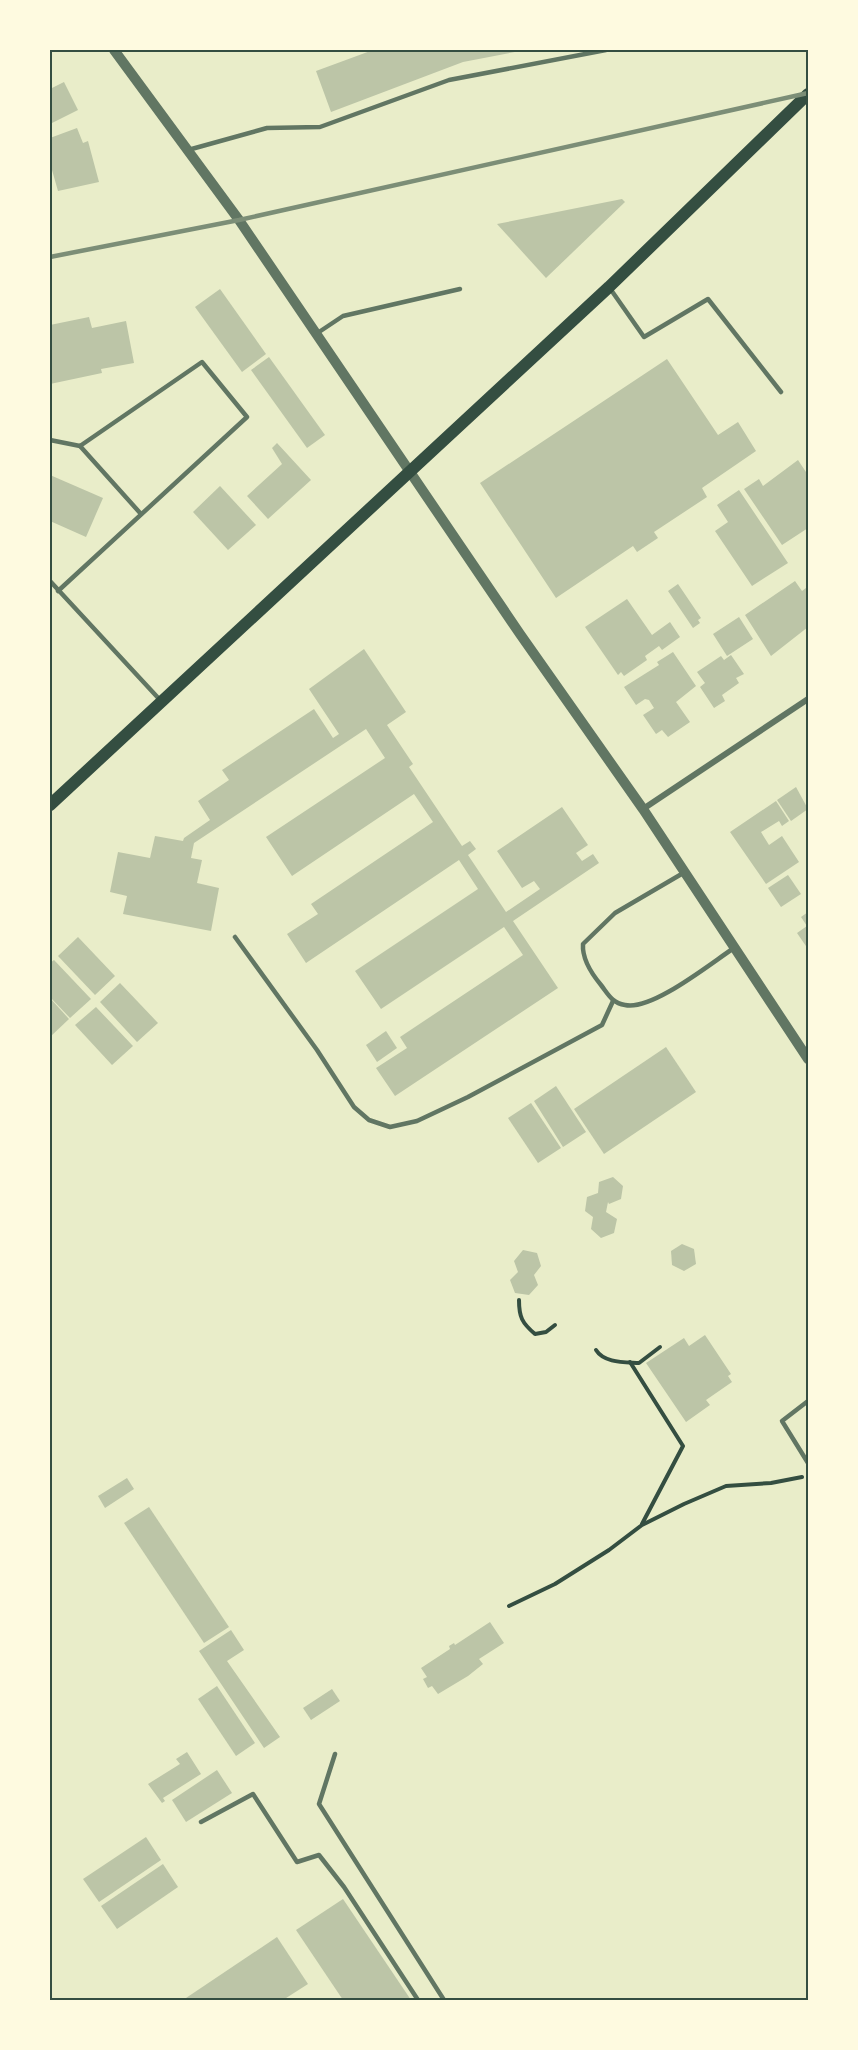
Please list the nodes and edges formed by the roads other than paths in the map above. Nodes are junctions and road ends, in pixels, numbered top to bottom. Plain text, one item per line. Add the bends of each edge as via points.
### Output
1 (114, 50) edge
2 (606, 50) edge
3 (808, 94) edge
4 (186, 150) junction
5 (609, 287) junction
6 (459, 289) dead end
7 (316, 334) junction
8 (782, 392) dead end
9 (50, 440) edge
10 (80, 446) junction
11 (409, 470) junction
12 (141, 514) junction
13 (50, 581) edge
14 (58, 591) junction
15 (808, 699) edge
16 (161, 701) junction
17 (50, 805) edge
18 (643, 809) junction
19 (685, 872) junction
20 (235, 937) dead end
21 (735, 947) junction
22 (613, 1001) junction
23 (808, 1059) edge
24 (808, 1401) edge
25 (808, 1463) edge
26 (335, 1754) dead end
27 (201, 1822) dead end
28 (418, 2001) edge
29 (444, 2001) edge

1 - 4 street
2 - 4 lane via 449,80 320,127 267,128
3 - 5 main road
4 - 7 street
5 - 8 lane via 644,337 708,299
5 - 11 main road
6 - 7 lane via 343,316
7 - 11 street
9 - 10 lane
10 - 12 lane
10 - 12 lane via 202,362 247,417
11 - 16 main road
11 - 18 street
12 - 14 lane
13 - 14 lane
14 - 16 lane
15 - 18 street
16 - 17 main road
18 - 19 street
19 - 21 street
19 - 22 lane via 615,913 583,944 582,953 593,976
20 - 22 lane via 354,1107 369,1120 390,1127 417,1121 468,1097 602,1026
21 - 22 lane via 648,1003 626,1006
21 - 23 street
24 - 25 lane via 782,1421
26 - 29 lane via 319,1804
27 - 28 lane via 253,1794 297,1862 319,1856 344,1887

